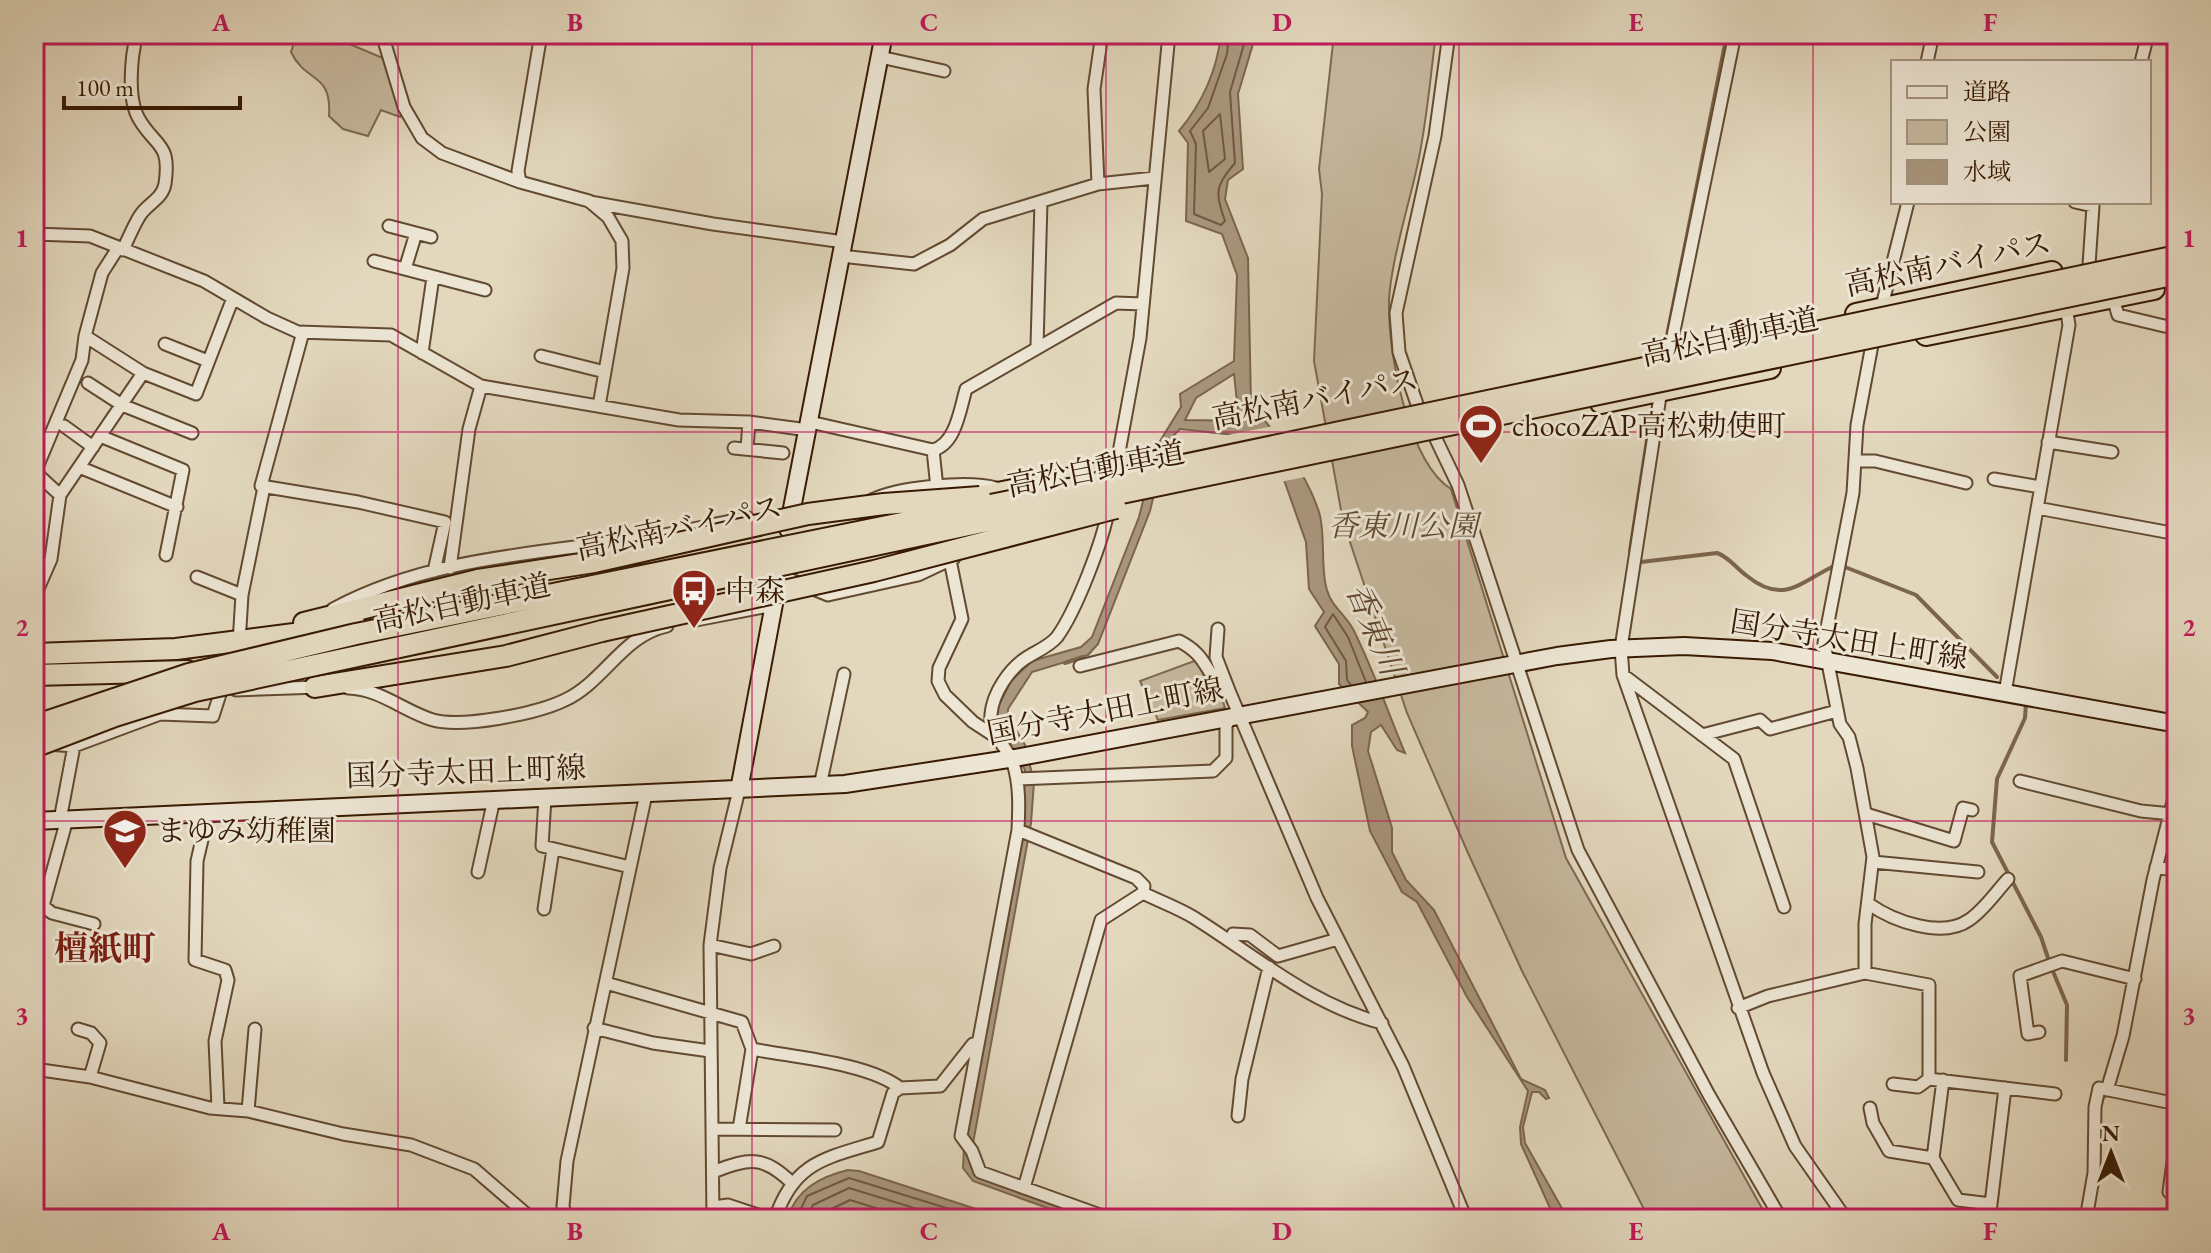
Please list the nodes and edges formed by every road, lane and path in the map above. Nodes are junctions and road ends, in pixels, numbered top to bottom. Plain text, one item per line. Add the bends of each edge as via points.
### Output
1 (137, 34) edge
2 (382, 34) edge
3 (541, 34) edge
4 (884, 34) edge
5 (1102, 34) edge
6 (1169, 34) edge
7 (1449, 34) edge
8 (1735, 34) edge
9 (1933, 34) edge
10 (2148, 34) edge
11 (880, 57) junction
12 (1927, 60) edge
13 (2142, 60) edge
14 (944, 71) dead end
15 (1154, 178) junction
16 (520, 182) junction
17 (1098, 184) junction
18 (589, 201) junction
19 (1041, 202) junction
20 (1908, 204) edge
21 (2094, 204) edge
22 (389, 226) dead end
23 (416, 233) junction
24 (34, 234) edge
25 (431, 237) dead end
26 (2177, 246) edge
27 (120, 249) junction
28 (842, 249) junction
29 (2177, 256) edge
30 (374, 261) dead end
31 (2089, 265) junction
32 (405, 269) junction
33 (2177, 274) edge
34 (433, 277) junction
35 (2177, 283) edge
36 (485, 290) dead end
37 (233, 298) junction
38 (2113, 298) junction
39 (1143, 304) junction
40 (2066, 307) junction
41 (1882, 308) junction
42 (2177, 329) edge
43 (303, 332) junction
44 (85, 336) junction
45 (165, 344) dead end
46 (1037, 346) junction
47 (1871, 347) junction
48 (422, 353) junction
49 (1669, 354) junction
50 (541, 356) dead end
51 (208, 361) junction
52 (605, 372) junction
53 (143, 373) junction
54 (88, 383) dead end
55 (481, 386) junction
56 (1661, 392) junction
57 (122, 405) junction
58 (599, 406) junction
59 (1416, 411) junction
60 (749, 422) junction
61 (64, 426) dead end
62 (809, 426) junction
63 (192, 433) dead end
64 (100, 436) junction
65 (1430, 436) junction
66 (2048, 442) junction
67 (93, 447) junction
68 (734, 448) dead end
69 (747, 449) junction
70 (933, 450) junction
71 (2112, 452) dead end
72 (783, 453) dead end
73 (1857, 461) junction
74 (79, 467) junction
75 (1116, 469) junction
76 (35, 474) edge
77 (1219, 475) junction
78 (1994, 479) dead end
79 (1966, 483) dead end
80 (264, 487) junction
81 (2040, 487) junction
82 (937, 488) junction
83 (1002, 492) junction
84 (1055, 492) junction
85 (60, 495) junction
86 (1119, 501) junction
87 (177, 507) junction
88 (2037, 508) junction
89 (1038, 519) junction
90 (451, 523) junction
91 (845, 524) junction
92 (2177, 534) edge
93 (787, 537) junction
94 (166, 555) dead end
95 (950, 560) junction
96 (450, 568) junction
97 (434, 571) junction
98 (779, 575) junction
99 (197, 577) dead end
100 (242, 595) junction
101 (34, 598) edge
102 (774, 605) junction
103 (315, 619) junction
104 (1218, 629) dead end
105 (239, 643) junction
106 (1621, 648) junction
107 (34, 654) edge
108 (1827, 658) junction
109 (1512, 665) junction
110 (1080, 666) dead end
111 (844, 674) dead end
112 (34, 675) edge
113 (1623, 675) junction
114 (104, 676) junction
115 (315, 687) junction
116 (221, 691) junction
117 (1230, 693) junction
118 (2005, 693) junction
119 (1837, 711) junction
120 (1240, 714) junction
121 (2177, 724) edge
122 (34, 726) edge
123 (1702, 735) junction
124 (996, 737) junction
125 (34, 739) edge
126 (74, 746) junction
127 (34, 747) edge
128 (1019, 757) junction
129 (1020, 779) junction
130 (2020, 781) dead end
131 (820, 786) junction
132 (2177, 786) edge
133 (739, 790) junction
134 (646, 794) junction
135 (545, 798) junction
136 (494, 799) junction
137 (1972, 810) dead end
138 (208, 814) junction
139 (1866, 814) junction
140 (2172, 814) junction
141 (64, 820) junction
142 (34, 821) edge
143 (1024, 832) junction
144 (553, 849) junction
145 (1873, 862) junction
146 (630, 867) junction
147 (2156, 867) junction
148 (2177, 871) edge
149 (478, 872) dead end
150 (1978, 872) dead end
151 (2008, 879) dead end
152 (1143, 893) junction
153 (1869, 904) junction
154 (43, 906) junction
155 (1784, 907) dead end
156 (544, 909) dead end
157 (34, 924) edge
158 (94, 924) dead end
159 (1338, 939) junction
160 (1230, 941) junction
161 (710, 945) junction
162 (774, 946) dead end
163 (1269, 967) junction
164 (1865, 973) junction
165 (2135, 979) junction
166 (606, 983) junction
167 (1738, 1008) junction
168 (708, 1011) junction
169 (1382, 1023) junction
170 (594, 1028) junction
171 (78, 1029) dead end
172 (255, 1029) dead end
173 (2039, 1032) dead end
174 (976, 1039) junction
175 (752, 1049) junction
176 (710, 1051) junction
177 (36, 1069) edge
178 (90, 1077) junction
179 (1929, 1079) junction
180 (1943, 1080) junction
181 (1893, 1084) dead end
182 (34, 1085) edge
183 (900, 1088) junction
184 (2005, 1088) junction
185 (2107, 1090) junction
186 (2055, 1094) dead end
187 (2177, 1104) edge
188 (218, 1107) junction
189 (1870, 1108) dead end
190 (248, 1111) junction
191 (1238, 1116) dead end
192 (713, 1129) junction
193 (739, 1129) junction
194 (835, 1130) dead end
195 (2177, 1132) edge
196 (1933, 1158) junction
197 (713, 1172) junction
198 (793, 1184) junction
199 (1024, 1188) junction
200 (2169, 1192) dead end
201 (1991, 1204) junction
202 (714, 1213) edge
203 (532, 1219) edge
204 (566, 1219) edge
205 (773, 1219) edge
206 (1111, 1219) edge
207 (1466, 1219) edge
208 (1781, 1219) edge
209 (1846, 1219) edge
210 (1989, 1219) edge
211 (2086, 1219) edge

1 - 27 street via 134,107 165,153 165,186
2 - 16 street via 404,107 422,138 442,153
3 - 16 street
4 - 11 main road
5 - 17 street via 1094,89
6 - 15 street
7 - 59 street via 1435,136 1396,313 1399,352
8 - 49 street
9 - 12 street
10 - 13 street
11 - 14 street
11 - 28 main road
15 - 17 street
15 - 39 street
16 - 18 street
17 - 19 street
18 - 28 street
18 - 52 street via 608,217 622,241 623,268
19 - 28 street via 983,219 914,264
19 - 46 street
20 - 41 street
21 - 31 street
22 - 23 street
23 - 25 street
23 - 32 street
24 - 27 street via 90,236
26 - 31 highway, 高松南バイパス
27 - 37 street via 204,281
27 - 44 street via 102,273
28 - 62 main road
29 - 84 highway, 高松自動車道, bridge
30 - 32 street
31 - 41 highway, 高松南バイパス
32 - 34 street
33 - 77 highway, 高松自動車道, bridge
34 - 36 street
34 - 48 street
35 - 38 highway, 高松南バイパス
37 - 43 street
37 - 51 street
38 - 40 highway, 高松南バイパス
38 - 42 street via 2118,315
39 - 46 street via 1116,303
39 - 75 street
40 - 47 highway, 高松南バイパス
40 - 66 street via 2069,325
41 - 47 street
41 - 49 highway, 高松南バイパス
43 - 48 street via 391,335
43 - 80 street
44 - 53 street
44 - 76 street via 82,360
45 - 51 street
46 - 70 street via 966,389 951,434
47 - 56 highway, 高松南バイパス
47 - 73 street via 1857,425
48 - 55 street
49 - 56 street
49 - 59 highway, 高松南バイパス
50 - 52 street
51 - 53 street via 196,394
52 - 58 street
53 - 57 street
54 - 57 street
55 - 58 street
55 - 90 street
56 - 65 highway, 高松南バイパス
56 - 106 street
57 - 63 street
57 - 64 street
58 - 60 street via 679,420
59 - 75 highway, 高松南バイパス, bridge
60 - 62 street
60 - 69 street
61 - 67 street
62 - 70 street
62 - 93 main road
64 - 67 street
64 - 87 street via 183,470
65 - 86 highway, 高松南バイパス
65 - 109 street via 1458,485
66 - 71 street
66 - 81 street
67 - 74 street
68 - 69 street
69 - 72 street
70 - 82 street
73 - 79 street
73 - 108 street via 1824,643
74 - 85 street
74 - 87 street
75 - 83 highway, 高松南バイパス
75 - 86 street
76 - 85 street
77 - 115 highway, bridge via 1166,495 874,571 506,656
77 - 127 highway, 高松自動車道, bridge via 195,691
78 - 81 street
80 - 90 street
80 - 100 street
81 - 88 street
82 - 83 street via 982,486
82 - 91 street via 884,494 868,501
83 - 91 highway, 高松南バイパス
84 - 103 highway, bridge via 808,514 594,562 478,580
84 - 122 highway, 高松自動車道, bridge via 356,634 189,674
85 - 101 street via 51,559
86 - 89 highway, 高松南バイパス
86 - 124 street via 1056,638 1022,660 998,691 991,716
87 - 94 street
88 - 92 street
88 - 118 street
89 - 95 street
89 - 98 highway, 高松南バイパス
90 - 96 street
90 - 97 street
91 - 93 highway, 高松南バイパス
93 - 96 street via 767,518 752,517
93 - 98 main road
93 - 105 highway, 高松南バイパス via 353,626
95 - 98 street via 918,575 828,595
95 - 124 street via 962,619 938,681 945,695
96 - 97 street
97 - 103 street via 363,593
98 - 102 main road
98 - 114 highway, 高松南バイパス via 401,646 235,669
99 - 100 street
100 - 105 street
102 - 115 street via 659,628 622,651 600,676 564,701 466,722 431,719 377,693
102 - 133 main road
103 - 105 highway
104 - 117 street via 1216,657
105 - 107 highway, 高松南バイパス
106 - 108 main road, 国分寺太田上町線 via 1737,647
106 - 109 main road, 国分寺太田上町線
106 - 113 street
108 - 118 main road, 国分寺太田上町線
108 - 119 street
109 - 120 main road, 国分寺太田上町線
109 - 208 street via 1578,850
110 - 117 street via 1179,641 1199,651 1212,680
111 - 131 street
112 - 114 highway, 高松南バイパス
113 - 123 street
113 - 167 street
114 - 116 street
115 - 116 street
116 - 126 street via 213,716 160,714
117 - 120 street
118 - 121 main road, 国分寺太田上町線
119 - 123 street via 1770,729 1760,720
119 - 139 street via 1853,752
120 - 128 main road, 国分寺太田上町線
120 - 129 street via 1226,726 1226,758 1213,771
120 - 159 street
123 - 155 street via 1734,759
124 - 128 street
125 - 126 street
126 - 141 street
128 - 129 street
128 - 131 main road, 国分寺太田上町線
129 - 143 street
130 - 140 street
131 - 133 main road, 国分寺太田上町線
132 - 140 street
133 - 134 main road, 国分寺太田上町線
133 - 161 street via 720,868
134 - 135 main road, 国分寺太田上町線
134 - 146 street
135 - 136 main road, 国分寺太田上町線
135 - 144 street via 542,846
136 - 138 main road, 国分寺太田上町線
136 - 149 street
137 - 139 street via 1963,808 1954,841
138 - 141 main road, 国分寺太田上町線
138 - 188 street via 197,861 195,960 225,970 228,980 216,1021
139 - 145 street
140 - 147 street
141 - 142 main road, 国分寺太田上町線
141 - 154 street
143 - 152 street via 1136,878
143 - 174 street
144 - 146 street
144 - 156 street
145 - 150 street
145 - 153 street
146 - 166 street
147 - 148 street
147 - 165 street
151 - 153 street via 1970,920 1957,926 1907,925
152 - 160 street
152 - 199 street via 1101,920
153 - 164 street
154 - 157 street
154 - 158 street
159 - 160 street via 1278,956 1250,935 1233,934
159 - 169 street
160 - 163 street
161 - 162 street via 751,954
161 - 168 street
163 - 169 street via 1304,991
163 - 191 street
164 - 167 street
164 - 179 street via 1929,985
165 - 173 street via 2062,961 2020,976 2028,1034
165 - 185 street
166 - 168 street
166 - 170 street
167 - 209 street via 1795,1146
168 - 175 street via 742,1022
168 - 176 street
169 - 207 street
170 - 176 street
170 - 204 street via 567,1161
171 - 178 street via 100,1043
172 - 190 street
174 - 183 street via 940,1086
174 - 199 street via 962,1138 980,1172
175 - 183 street via 861,1071
175 - 193 street
176 - 192 street
177 - 178 street
177 - 182 street
178 - 188 street
179 - 180 street
179 - 181 street via 1918,1087
180 - 184 street
180 - 196 street
183 - 198 street via 883,1115 878,1142 817,1161
184 - 186 street
184 - 201 street
185 - 187 street
185 - 211 street via 2099,1088 2095,1107 2094,1173
188 - 190 street
189 - 196 street via 1889,1151
190 - 203 street via 411,1145 474,1169
192 - 193 street
192 - 197 street
193 - 194 street
195 - 200 street
196 - 201 street via 1958,1200
197 - 198 street via 736,1163 764,1162
197 - 202 street
198 - 205 street
199 - 206 street
201 - 210 street
202 - 205 street via 728,1205

